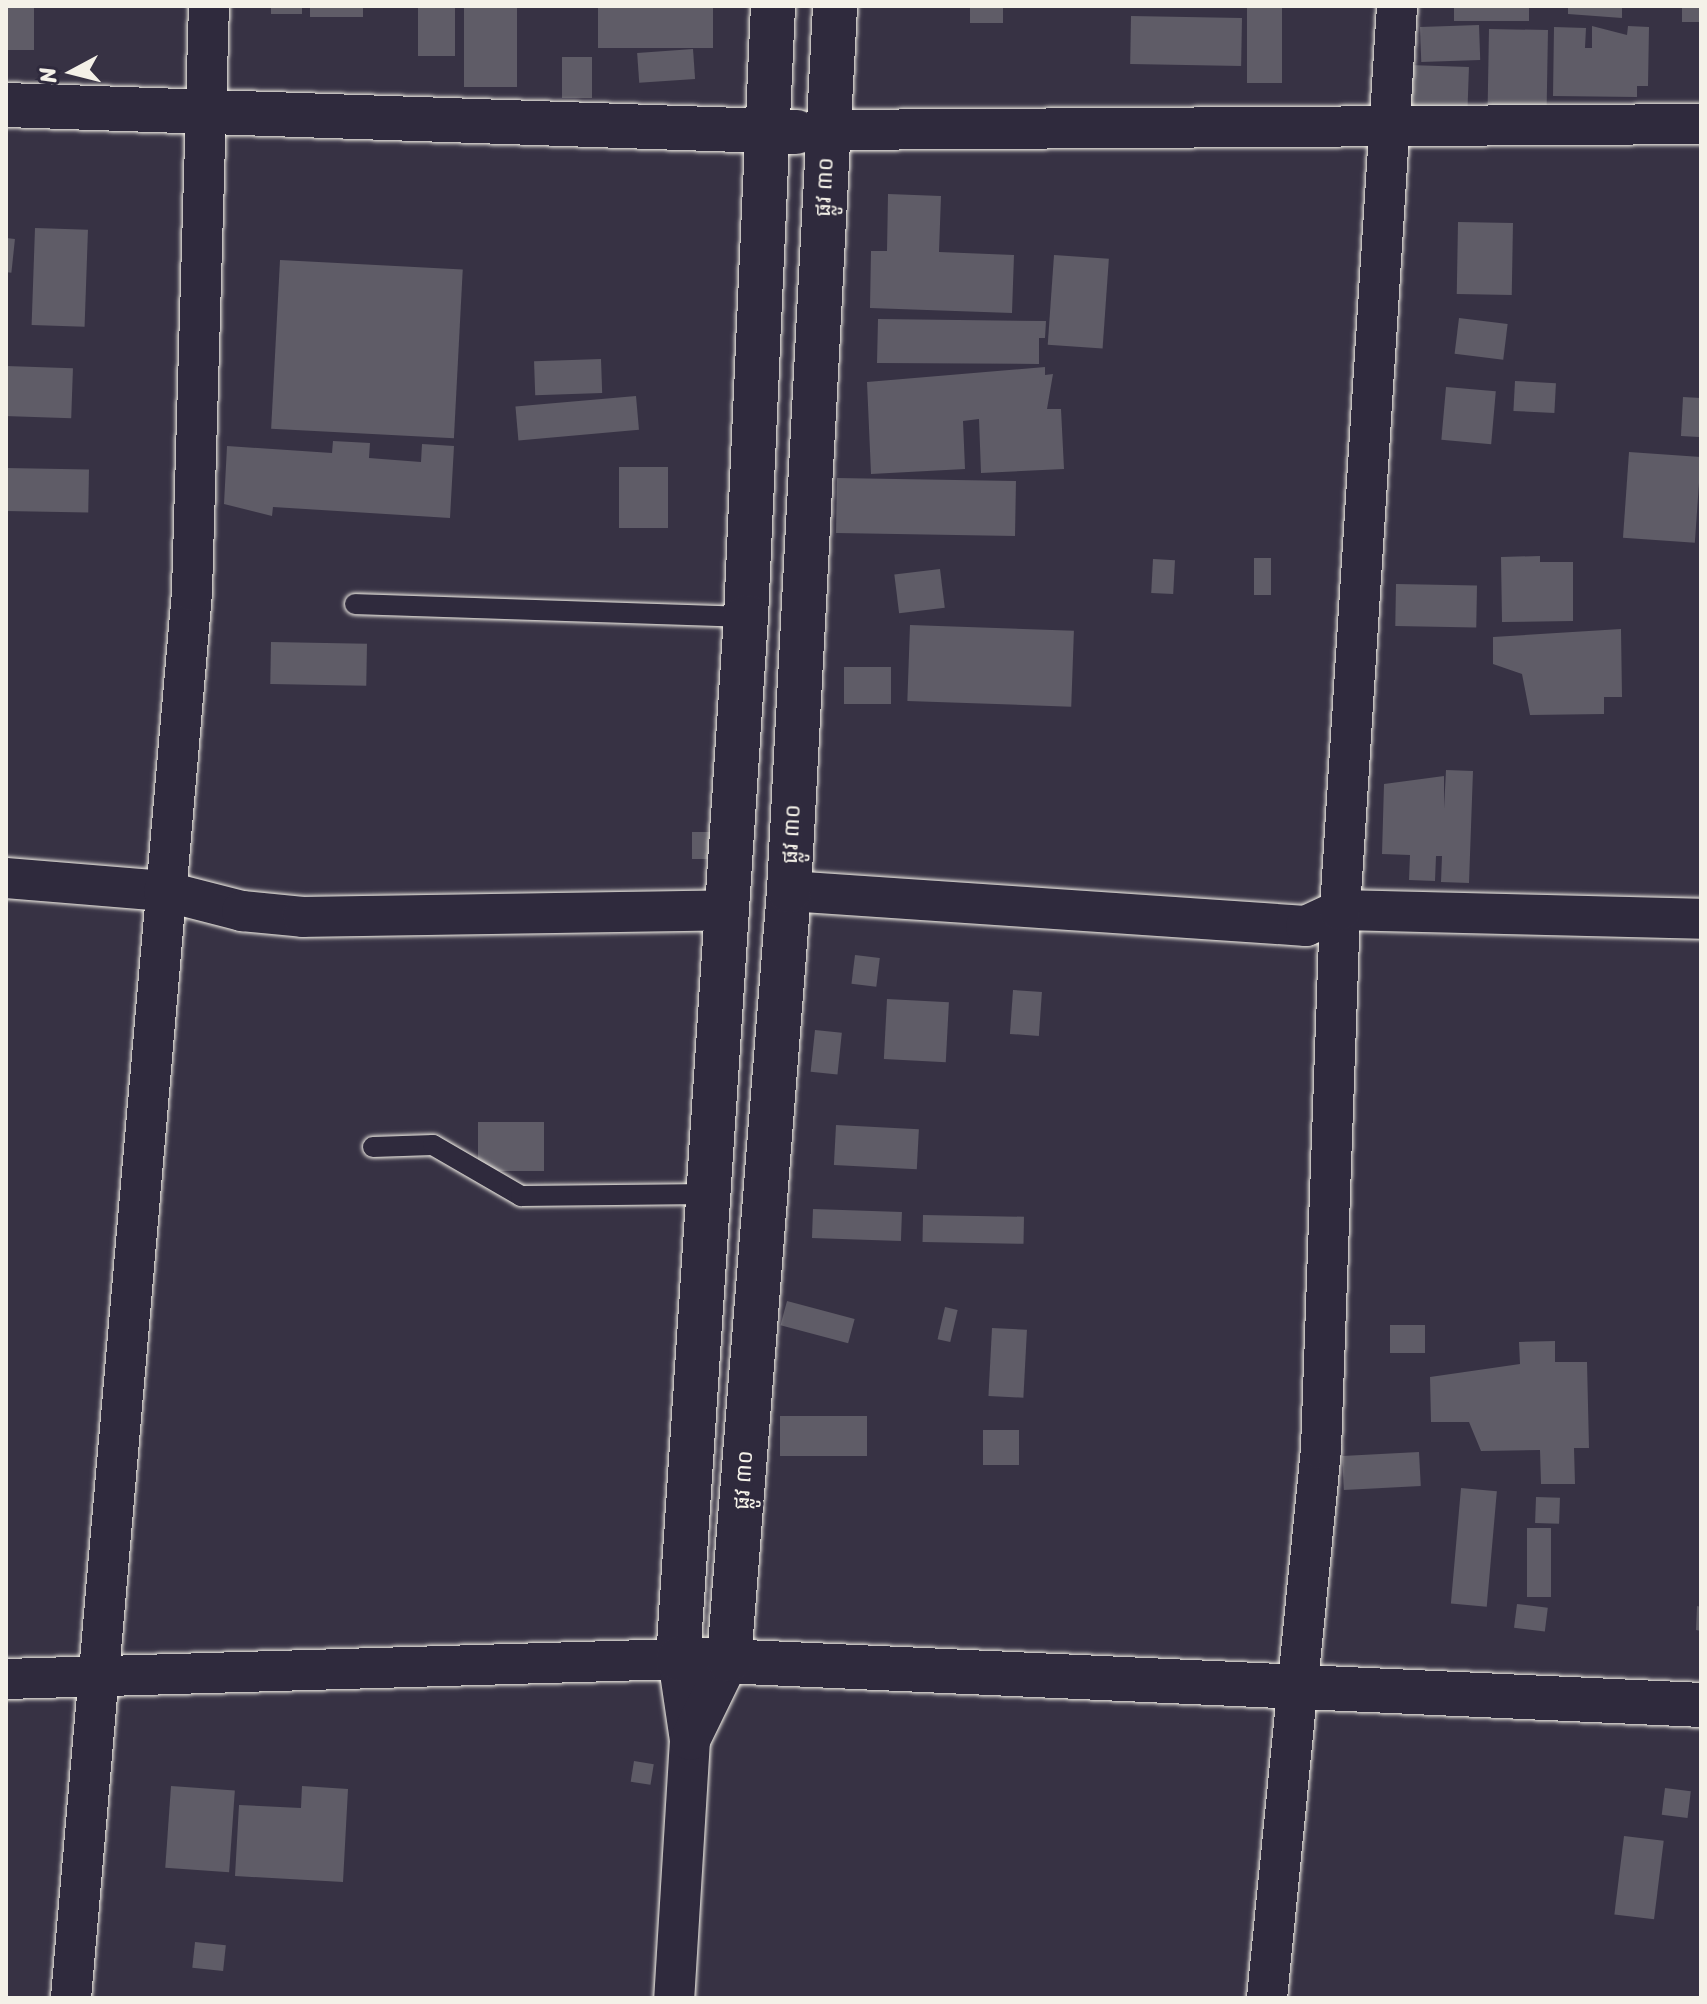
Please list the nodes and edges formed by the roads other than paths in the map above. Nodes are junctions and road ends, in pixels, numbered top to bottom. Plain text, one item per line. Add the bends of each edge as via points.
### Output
1 (209, 6) edge
2 (773, 6) edge
3 (835, 6) edge
4 (1397, 6) edge
5 (6, 105) edge
6 (204, 113) junction
7 (1389, 121) junction
8 (1701, 124) edge
9 (827, 130) junction
10 (769, 134) junction
11 (355, 604) dead end
12 (746, 617) junction
13 (6, 878) edge
14 (164, 891) junction
15 (789, 891) junction
16 (728, 910) junction
17 (1340, 910) junction
18 (1701, 919) edge
19 (373, 1147) dead end
20 (709, 1194) junction
21 (678, 1659) junction
22 (729, 1660) junction
23 (94, 1678) junction
24 (6, 1679) edge
25 (1299, 1681) junction
26 (1701, 1705) edge
27 (690, 1740) junction
28 (71, 1998) edge
29 (674, 1998) edge
30 (1267, 1998) edge

1 - 6 street
2 - 10 street
3 - 9 street, ផ្លូវ ៣០
4 - 7 street
5 - 6 street
6 - 10 street
6 - 14 street via 192,591
7 - 8 street
7 - 9 street
7 - 17 street
9 - 10 street
9 - 15 street, ផ្លូវ ៣០
10 - 12 street
11 - 12 lane
12 - 16 street
13 - 14 street
14 - 16 street via 242,911 303,917
14 - 23 street
15 - 17 street via 1306,926
15 - 22 street, ផ្លូវ ៣០
16 - 20 street
17 - 18 street
17 - 25 street via 1321,1449
19 - 20 lane via 433,1145 521,1196
20 - 21 street
21 - 22 street
21 - 23 street
21 - 27 street
22 - 25 street
22 - 27 street
23 - 24 street
23 - 28 street
25 - 26 street
25 - 30 street
27 - 29 street

